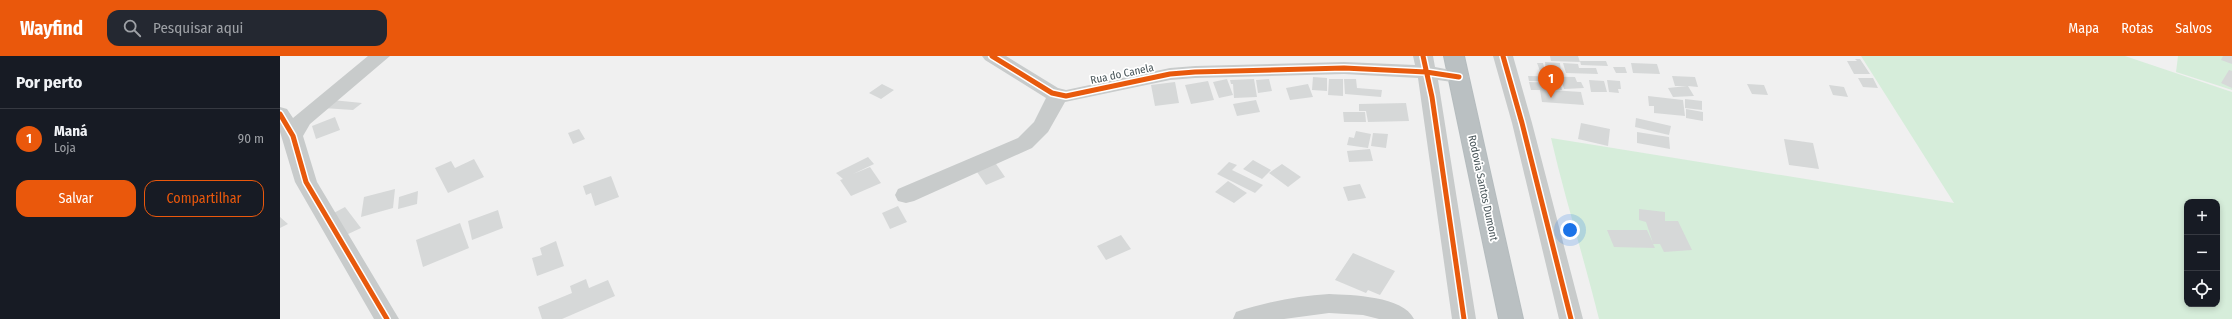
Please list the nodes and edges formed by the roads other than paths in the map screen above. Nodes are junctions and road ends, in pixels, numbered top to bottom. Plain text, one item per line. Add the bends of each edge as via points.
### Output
1 (380, 56) edge
2 (992, 56) edge
3 (1454, 56) edge
4 (1508, 58) edge
5 (1425, 64) edge
6 (1459, 77) junction
7 (1058, 94) junction
8 (280, 114) edge
9 (293, 136) junction
10 (906, 195) dead end
11 (387, 319) edge
12 (1245, 319) edge
13 (1402, 319) edge
14 (1464, 319) edge
15 (1511, 319) edge
16 (1572, 319) edge

1 - 9 street via 302,120
2 - 7 street
3 - 6 highway, Rodovia Santos Dumont
4 - 16 street
5 - 6 street, Rua do Canela
5 - 7 street, Rua do Canela via 1170,74 1066,96
5 - 14 street
6 - 15 highway, Rodovia Santos Dumont
7 - 10 street via 1053,111 1038,133 1025,143
8 - 9 street
9 - 11 street via 306,182
12 - 13 street via 1312,304 1349,304 1381,309

